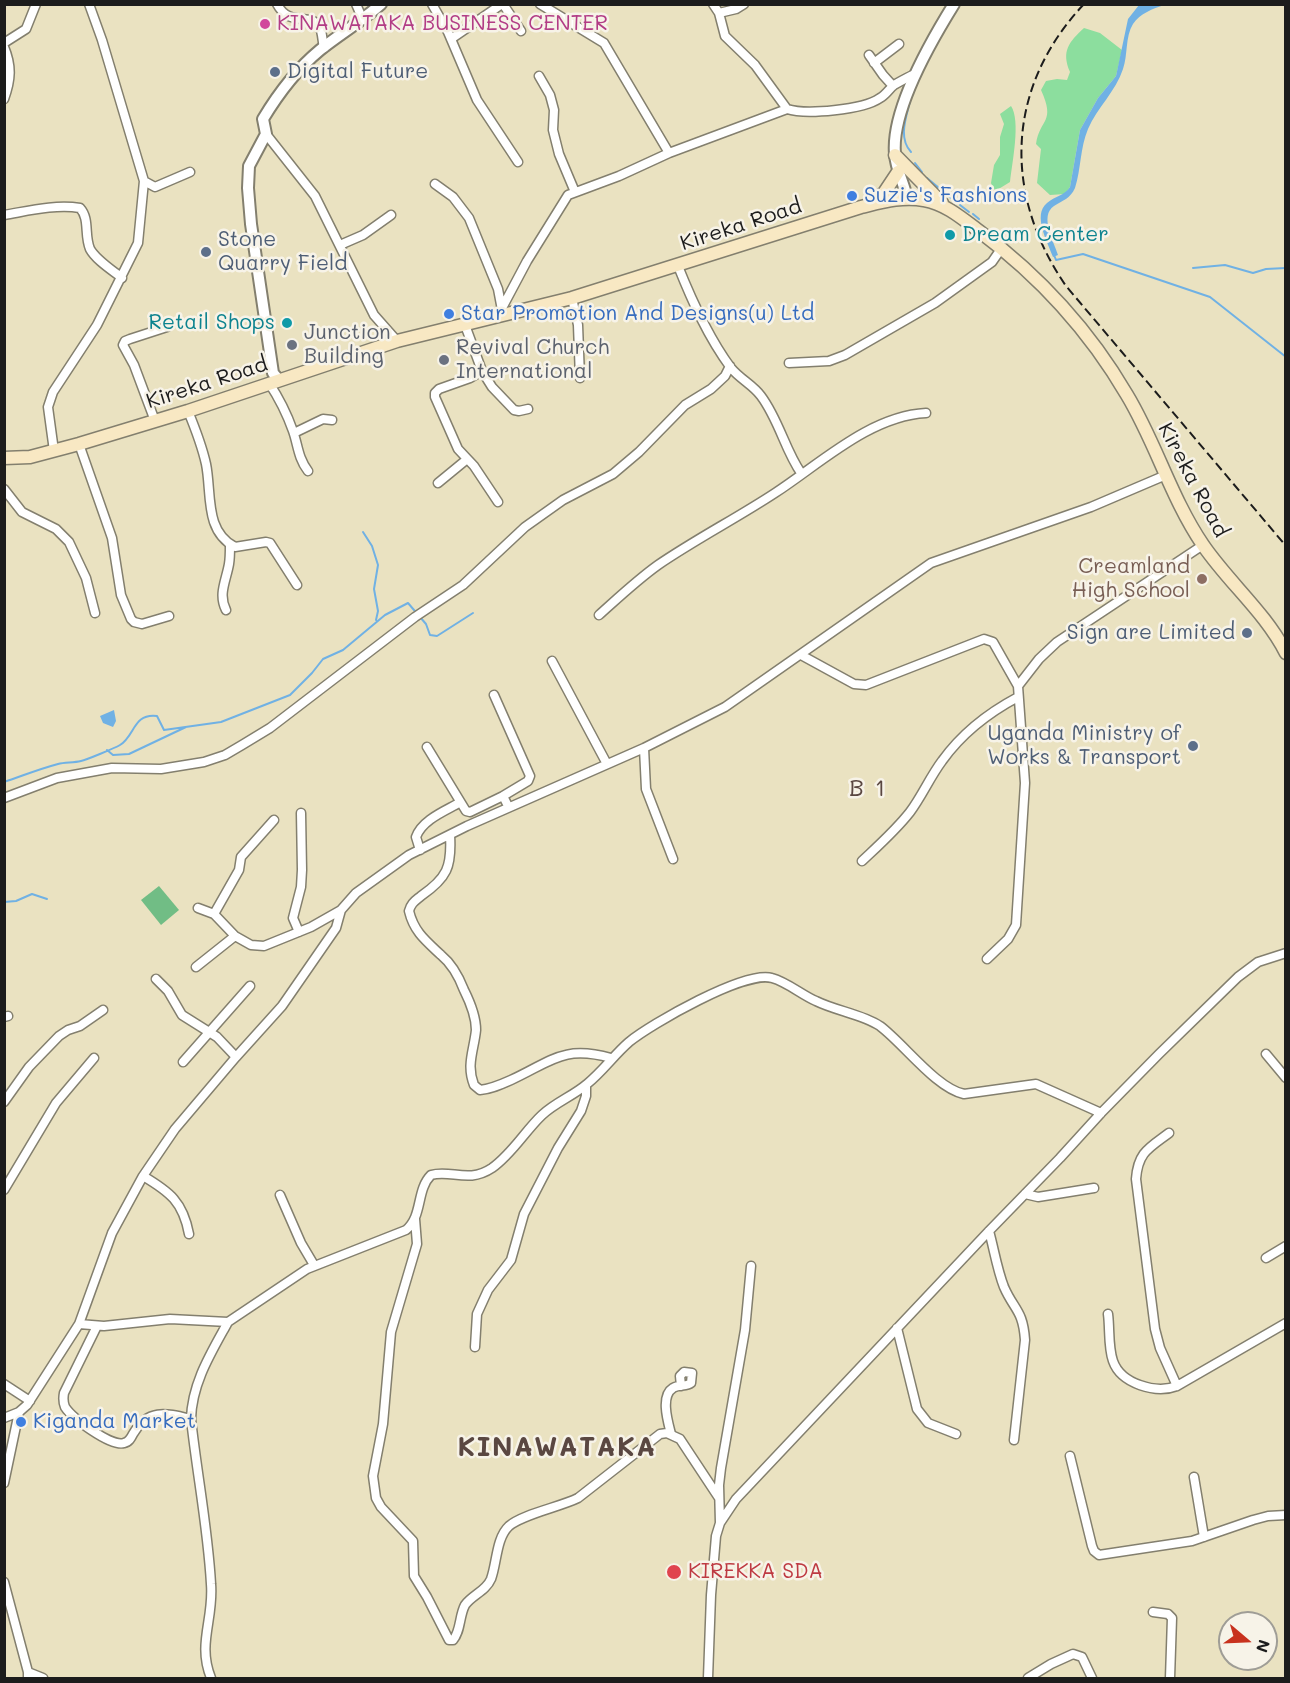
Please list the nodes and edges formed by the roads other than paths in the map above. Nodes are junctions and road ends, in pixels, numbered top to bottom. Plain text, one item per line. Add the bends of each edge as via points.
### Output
1 (36, 4) edge
2 (89, 4) edge
3 (277, 4) edge
4 (356, 4) edge
5 (381, 4) edge
6 (432, 4) edge
7 (502, 4) edge
8 (540, 4) edge
9 (712, 4) edge
10 (744, 4) edge
11 (954, 4) edge
12 (718, 13) junction
13 (363, 20) junction
14 (521, 31) dead end
15 (451, 39) junction
16 (4, 43) edge
17 (899, 44) dead end
18 (4, 47) edge
19 (324, 48) junction
20 (915, 74) junction
21 (539, 76) dead end
22 (893, 86) junction
23 (4, 99) edge
24 (787, 108) junction
25 (266, 134) junction
26 (669, 153) junction
27 (895, 155) junction
28 (518, 162) dead end
29 (190, 172) dead end
30 (898, 172) junction
31 (144, 181) junction
32 (435, 184) dead end
33 (575, 192) junction
34 (908, 198) junction
35 (861, 207) junction
36 (954, 212) junction
37 (4, 215) edge
38 (391, 215) dead end
39 (340, 245) junction
40 (1001, 249) junction
41 (678, 266) junction
42 (122, 278) junction
43 (572, 298) junction
44 (501, 312) junction
45 (465, 325) junction
46 (167, 327) dead end
47 (397, 341) junction
48 (789, 363) dead end
49 (730, 366) junction
50 (482, 371) junction
51 (580, 378) dead end
52 (274, 381) junction
53 (528, 409) dead end
54 (188, 411) junction
55 (926, 413) dead end
56 (332, 420) dead end
57 (155, 421) junction
58 (294, 433) junction
59 (79, 444) junction
60 (54, 451) junction
61 (4, 458) edge
62 (466, 460) junction
63 (308, 471) dead end
64 (801, 473) junction
65 (1166, 475) junction
66 (438, 483) dead end
67 (4, 489) edge
68 (498, 502) dead end
69 (230, 545) junction
70 (1203, 545) junction
71 (297, 585) dead end
72 (226, 610) dead end
73 (95, 613) dead end
74 (599, 615) dead end
75 (169, 616) dead end
76 (1286, 653) edge
77 (801, 655) junction
78 (552, 661) dead end
79 (1018, 686) junction
80 (494, 695) dead end
81 (1018, 697) junction
82 (427, 747) dead end
83 (644, 748) junction
84 (607, 764) junction
85 (503, 796) junction
86 (4, 798) edge
87 (459, 802) junction
88 (508, 806) junction
89 (302, 813) dead end
90 (274, 820) dead end
91 (450, 835) junction
92 (420, 850) junction
93 (674, 858) dead end
94 (862, 861) dead end
95 (198, 908) dead end
96 (341, 910) junction
97 (214, 914) junction
98 (299, 932) junction
99 (235, 936) junction
100 (1286, 953) edge
101 (987, 960) dead end
102 (196, 967) dead end
103 (156, 980) dead end
104 (250, 986) dead end
105 (103, 1010) dead end
106 (210, 1032) junction
107 (1266, 1054) dead end
108 (236, 1057) junction
109 (94, 1058) dead end
110 (611, 1058) junction
111 (183, 1062) dead end
112 (1286, 1078) edge
113 (586, 1086) junction
114 (4, 1102) edge
115 (1101, 1113) junction
116 (1169, 1133) dead end
117 (143, 1176) junction
118 (1094, 1188) dead end
119 (4, 1190) edge
120 (1025, 1194) junction
121 (280, 1195) dead end
122 (415, 1219) junction
123 (989, 1231) junction
124 (189, 1234) dead end
125 (1286, 1246) edge
126 (1266, 1258) dead end
127 (314, 1265) junction
128 (751, 1266) dead end
129 (1108, 1314) dead end
130 (228, 1322) junction
131 (1286, 1323) edge
132 (78, 1324) junction
133 (97, 1326) junction
134 (897, 1328) junction
135 (475, 1347) dead end
136 (4, 1384) edge
137 (681, 1386) dead end
138 (1177, 1386) junction
139 (30, 1401) junction
140 (19, 1412) junction
141 (4, 1418) edge
142 (191, 1419) junction
143 (671, 1434) junction
144 (956, 1434) dead end
145 (1014, 1440) dead end
146 (1070, 1456) dead end
147 (1194, 1477) dead end
148 (4, 1483) edge
149 (719, 1498) junction
150 (1286, 1515) edge
151 (720, 1523) junction
152 (1204, 1537) junction
153 (4, 1582) edge
154 (1153, 1612) dead end
155 (28, 1675) edge
156 (43, 1678) edge
157 (211, 1678) edge
158 (708, 1678) edge
159 (1028, 1678) edge
160 (1092, 1678) edge
161 (1170, 1678) edge

1 - 16 street via 26,28
2 - 31 street
3 - 19 street via 285,16 316,22
4 - 13 street
5 - 13 street
6 - 15 street
7 - 14 street
7 - 15 street
8 - 26 street via 604,43
9 - 12 street
10 - 12 street
11 - 20 street
12 - 24 street via 725,36 755,65
13 - 19 street
15 - 28 street via 477,100
17 - 22 street via 872,59
18 - 23 street via 10,74
19 - 25 street via 276,97 263,119
20 - 22 street
20 - 27 street via 899,120
21 - 33 street via 550,95 559,154
22 - 24 street via 866,105 802,111
24 - 26 street
25 - 39 street via 315,196
25 - 52 street via 249,166 248,189
26 - 33 street
27 - 30 street
27 - 36 main road
29 - 31 street via 154,187
30 - 34 street
30 - 35 main road via 884,193
31 - 42 street via 138,243
32 - 44 street via 453,196 469,218 498,289
33 - 44 street via 562,203 526,261
34 - 35 main road, Kireka Road
34 - 36 main road, Kireka Road via 925,200
35 - 41 main road, Kireka Road
36 - 40 main road, Kireka Road
37 - 42 street via 46,208 80,208 90,248
38 - 39 street via 363,235
39 - 47 street via 374,315
40 - 48 street via 992,262 935,303 845,355 829,361
40 - 65 main road, Kireka Road via 1080,326 1128,396
41 - 43 main road, Kireka Road
41 - 49 street via 694,305
42 - 60 street via 53,392 48,415
43 - 44 main road, Kireka Road
43 - 51 street
44 - 45 main road, Kireka Road
45 - 47 main road, Kireka Road
45 - 50 street
46 - 57 street via 123,345
47 - 52 main road, Kireka Road
49 - 64 street via 754,388 776,421
49 - 86 street via 711,389 685,405 613,474 563,500 525,527 463,585 270,728 225,755 161,769 112,768 57,778
50 - 53 street via 514,410
50 - 62 street via 435,393
52 - 54 main road, Kireka Road
52 - 58 street
54 - 57 main road, Kireka Road
54 - 69 street via 206,465 213,521
55 - 64 street via 898,417
56 - 58 street via 323,419
57 - 59 main road, Kireka Road
58 - 63 street via 298,455
59 - 60 main road, Kireka Road
59 - 75 street via 112,538 121,595 131,619 142,624
60 - 61 main road, Kireka Road
62 - 66 street
62 - 68 street
64 - 74 street via 659,564
65 - 70 main road, Kireka Road
65 - 77 street via 1091,507 931,563
67 - 73 street via 22,512 63,534 86,578
69 - 71 street via 270,543
69 - 72 street via 222,587
70 - 76 main road, Kireka Road via 1269,623
70 - 79 street via 1057,642
77 - 79 street via 854,684 867,685 988,638
77 - 83 street via 725,706
78 - 84 street
79 - 81 street
80 - 85 street via 530,776
81 - 94 street via 993,710 959,740 902,822
81 - 101 street via 1025,783 1018,915 1008,939
82 - 87 street
83 - 84 street
83 - 93 street via 646,789
84 - 88 street
85 - 87 street via 470,812
85 - 88 street
87 - 92 street via 419,830 416,837
88 - 91 street
89 - 98 street via 301,887 293,918
90 - 97 street via 241,857 239,870
91 - 92 street
91 - 110 street via 451,858 446,873 413,902 409,911 421,937 457,975 472,1008 476,1028 470,1060 474,1085 480,1089 496,1087 549,1060 572,1053
92 - 96 street via 356,893
95 - 97 street
96 - 98 street
96 - 108 street via 336,928 282,1006
97 - 99 street
98 - 99 street via 264,946 251,945
99 - 102 street
100 - 115 street via 1258,962 1238,977
103 - 106 street via 168,991 182,1015
104 - 106 street
105 - 114 street via 59,1036 29,1067
106 - 108 street
106 - 111 street
107 - 112 street
108 - 117 street via 175,1129
109 - 119 street via 49,1114
110 - 113 street
110 - 115 street via 687,1005 764,977 875,1023 953,1090 964,1094 1036,1084
113 - 122 street via 546,1112 492,1168 465,1177 431,1175
113 - 135 street via 581,1111 524,1214 511,1260 481,1305
115 - 120 street
116 - 138 street via 1140,1157 1136,1179 1153,1321
117 - 124 street via 181,1207
117 - 132 street via 112,1233
118 - 120 street via 1038,1197
120 - 123 street
121 - 127 street
122 - 127 street via 405,1230
122 - 143 street via 417,1245 391,1332 384,1416 373,1476 381,1507 413,1541 413,1574 449,1640 456,1636 465,1606 490,1580 508,1527 578,1498 651,1440 660,1434
123 - 134 street
123 - 145 street via 1004,1287 1024,1326
125 - 126 street
127 - 130 street
128 - 149 street
129 - 138 street via 1114,1363 1120,1372 1150,1388 1167,1390
130 - 133 street via 164,1320
130 - 142 street via 197,1385
131 - 138 street
132 - 133 street
132 - 139 street
133 - 142 street via 64,1393 66,1408 98,1434 122,1444 150,1416 166,1414
134 - 144 street via 917,1409 928,1423
134 - 151 street via 736,1499
136 - 139 street
137 - 143 street via 674,1388 667,1398
139 - 140 street
140 - 141 street
140 - 148 street
142 - 157 street via 211,1581 204,1652
143 - 149 street via 680,1438
146 - 152 street via 1096,1554
147 - 152 street
149 - 151 street
150 - 152 street via 1253,1520
151 - 158 street via 714,1549
153 - 155 street
154 - 161 street via 1172,1618
155 - 156 street
159 - 160 street via 1073,1654 1082,1658

